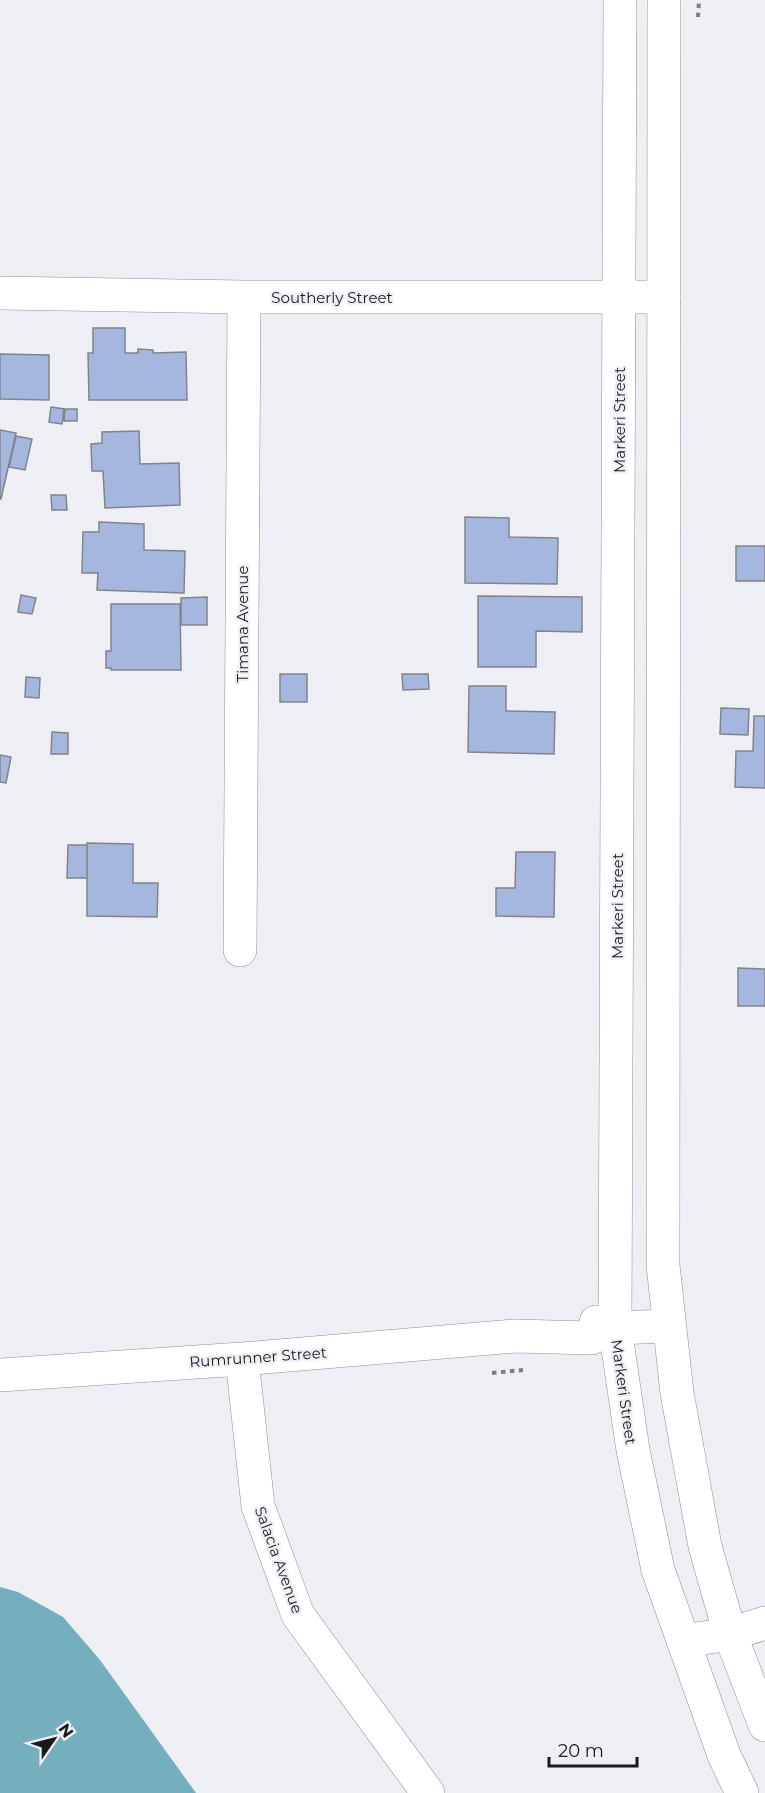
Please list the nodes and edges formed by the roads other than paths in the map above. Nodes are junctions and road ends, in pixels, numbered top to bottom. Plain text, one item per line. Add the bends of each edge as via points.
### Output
1 (620, 0) edge
2 (664, 0) edge
3 (0, 293) edge
4 (244, 297) junction
5 (619, 297) junction
6 (664, 297) junction
7 (240, 950) dead end
8 (669, 1326) junction
9 (615, 1328) junction
10 (242, 1359) junction
11 (0, 1375) edge
12 (765, 1623) edge
13 (730, 1634) junction
14 (683, 1641) junction
15 (765, 1725) edge
16 (428, 1793) edge
17 (742, 1793) edge

1 - 5 main road, Markeri Street
2 - 6 main road
3 - 4 main road, Southerly Street
4 - 5 main road, Southerly Street
4 - 7 main road, Timana Avenue
5 - 6 main road, Southerly Street
5 - 9 main road, Markeri Street
6 - 8 main road via 663,1265
8 - 9 main road, Rumrunner Street
8 - 13 main road via 676,1393 705,1546
9 - 10 main road, Rumrunner Street via 591,1338 515,1336
9 - 14 main road, Markeri Street via 633,1450 658,1570
10 - 11 main road, Rumrunner Street
10 - 16 main road, Salacia Avenue via 258,1506 298,1615
12 - 13 main road
13 - 14 main road
13 - 15 main road
14 - 17 main road, Markeri Street via 724,1755

